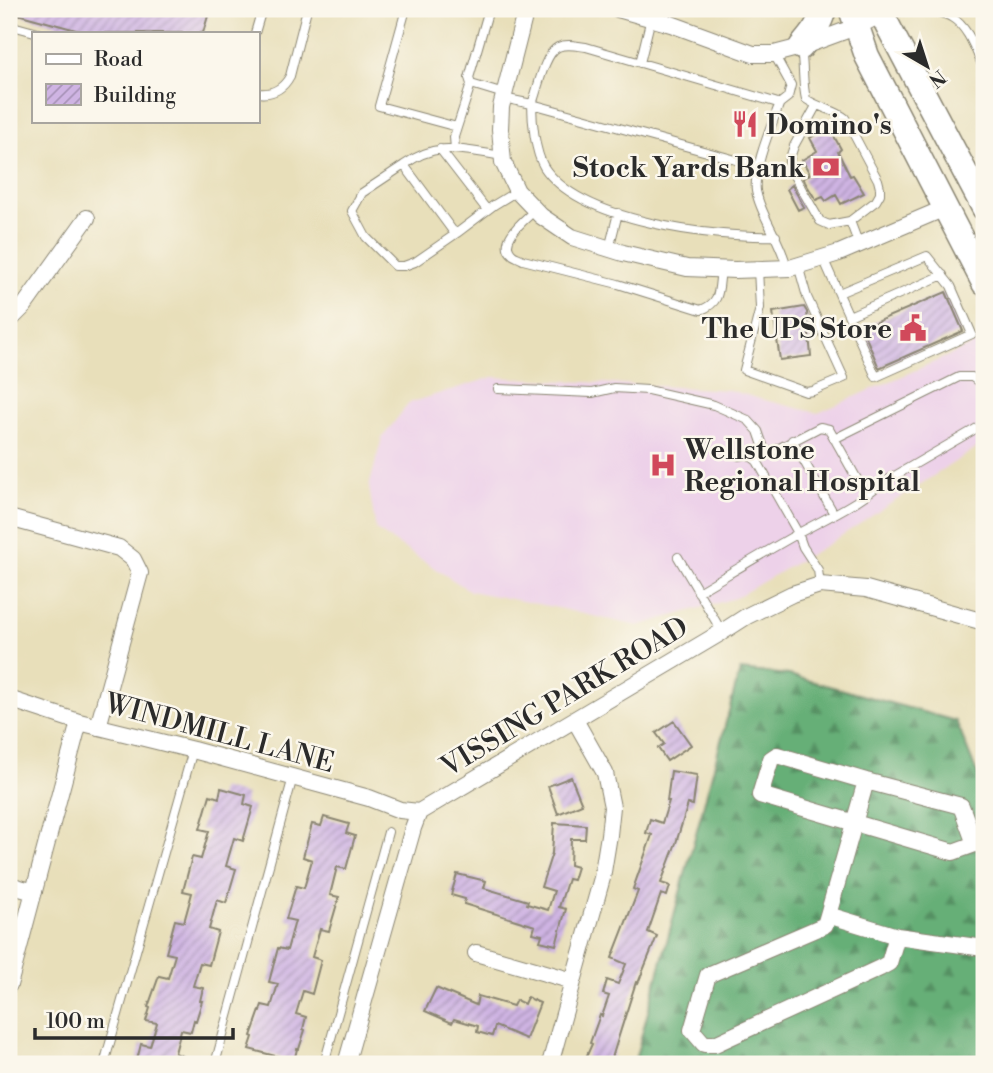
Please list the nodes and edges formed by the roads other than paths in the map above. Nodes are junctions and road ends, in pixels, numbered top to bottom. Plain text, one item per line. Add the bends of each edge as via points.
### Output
1 (262, 9) edge
2 (307, 9) edge
3 (406, 9) edge
4 (489, 9) edge
5 (526, 9) edge
6 (618, 9) edge
7 (824, 9) edge
8 (918, 9) edge
9 (930, 9) edge
10 (880, 11) edge
11 (650, 18) junction
12 (854, 18) edge
13 (9, 25) edge
14 (34, 32) edge
15 (255, 32) edge
16 (801, 47) junction
17 (774, 54) junction
18 (640, 63) junction
19 (984, 69) edge
20 (471, 84) junction
21 (259, 93) edge
22 (790, 93) junction
23 (504, 96) junction
24 (806, 99) junction
25 (532, 104) junction
26 (779, 104) junction
27 (816, 106) junction
28 (457, 127) junction
29 (440, 149) junction
30 (456, 149) junction
31 (503, 156) junction
32 (404, 165) junction
33 (758, 166) junction
34 (517, 191) junction
35 (945, 208) junction
36 (984, 208) edge
37 (487, 210) junction
38 (535, 210) junction
39 (618, 213) junction
40 (86, 218) dead end
41 (850, 221) junction
42 (457, 233) junction
43 (776, 236) junction
44 (859, 245) junction
45 (608, 249) junction
46 (823, 258) junction
47 (793, 267) junction
48 (721, 269) junction
49 (758, 269) junction
50 (943, 275) junction
51 (984, 283) edge
52 (839, 293) junction
53 (849, 316) junction
54 (9, 321) edge
55 (984, 386) edge
56 (498, 389) dead end
57 (984, 424) edge
58 (834, 439) junction
59 (792, 440) junction
60 (766, 454) junction
61 (739, 456) dead end
62 (757, 461) junction
63 (866, 495) junction
64 (834, 514) junction
65 (9, 518) edge
66 (798, 533) junction
67 (678, 557) dead end
68 (820, 585) junction
69 (698, 592) junction
70 (984, 622) edge
71 (722, 632) junction
72 (9, 699) edge
73 (575, 720) junction
74 (79, 722) junction
75 (98, 727) junction
76 (193, 750) junction
77 (293, 778) junction
78 (866, 780) junction
79 (419, 812) junction
80 (854, 823) junction
81 (388, 832) dead end
82 (9, 886) edge
83 (34, 892) junction
84 (828, 915) junction
85 (897, 936) junction
86 (984, 948) edge
87 (476, 953) dead end
88 (573, 981) junction
89 (9, 985) edge
90 (104, 1064) edge
91 (215, 1064) edge
92 (324, 1064) edge
93 (346, 1064) edge
94 (550, 1064) edge

1 - 15 lane
2 - 21 lane via 287,82 273,92
3 - 28 lane via 379,106
4 - 20 lane
5 - 23 street
6 - 11 street
7 - 16 main road via 816,30
8 - 10 lane
9 - 19 lane via 961,25
10 - 12 street
10 - 36 main road
11 - 17 street via 753,54
11 - 18 lane
12 - 16 street
12 - 35 main road via 867,55
13 - 14 lane
16 - 17 street
16 - 24 lane
17 - 22 lane via 789,79
18 - 25 lane via 586,47 559,47 543,70
18 - 26 lane
20 - 23 lane
20 - 28 lane
22 - 24 lane
22 - 26 lane
23 - 25 lane
23 - 31 street
24 - 27 lane
25 - 33 lane
25 - 39 lane via 543,166 571,193
26 - 33 lane
27 - 41 lane via 845,118 878,180 876,201
27 - 41 lane via 789,161 820,221 829,225
28 - 30 lane
29 - 30 lane
29 - 32 lane
29 - 37 lane
30 - 31 lane
31 - 34 street
32 - 42 lane
32 - 42 lane via 362,193 352,211 366,237 395,266 404,266
33 - 43 lane via 756,188
34 - 37 lane
34 - 38 street
35 - 44 street
35 - 51 main road
37 - 42 lane
38 - 45 street via 572,237
38 - 48 lane via 509,236 511,254 523,260 701,310 716,301
39 - 43 lane via 669,228
39 - 45 lane
40 - 54 street
41 - 44 lane
43 - 47 lane
44 - 46 street
45 - 48 street via 687,268
46 - 47 street
46 - 52 lane
47 - 49 street
47 - 49 lane via 844,377 806,392 744,370 760,308
48 - 49 street
50 - 52 lane via 927,256
50 - 53 lane
50 - 53 lane via 972,334 876,377
52 - 53 lane
55 - 58 lane via 972,377 959,377
56 - 60 lane via 648,390 714,405 748,419
57 - 63 lane
58 - 59 lane via 829,429 820,427
58 - 63 lane
59 - 60 lane
59 - 64 lane
60 - 62 lane
61 - 62 lane via 748,454
62 - 66 lane
63 - 64 lane
64 - 66 lane
65 - 75 street via 119,548 133,559 140,573
66 - 68 lane via 818,570
66 - 69 lane
67 - 69 lane
68 - 70 street, VISSING PARK ROAD via 866,589
68 - 71 street, VISSING PARK ROAD via 792,594
69 - 71 lane
71 - 73 street, VISSING PARK ROAD
72 - 74 street, WINDMILL LANE
73 - 79 street, VISSING PARK ROAD
73 - 88 street via 605,774 612,807 602,878
74 - 75 street, WINDMILL LANE
74 - 83 street
75 - 76 street, WINDMILL LANE
76 - 77 street, WINDMILL LANE
76 - 90 lane
77 - 79 street, WINDMILL LANE
77 - 91 lane
78 - 80 street
78 - 80 street via 777,755 771,759 760,795
78 - 80 street via 961,806 975,844 953,852
79 - 93 street
80 - 84 street
81 - 92 lane
82 - 83 street
83 - 89 street
84 - 85 street
84 - 85 street via 825,925 708,975 692,1030 704,1044 715,1044 880,968 889,962
85 - 86 street
87 - 88 street
88 - 94 street

